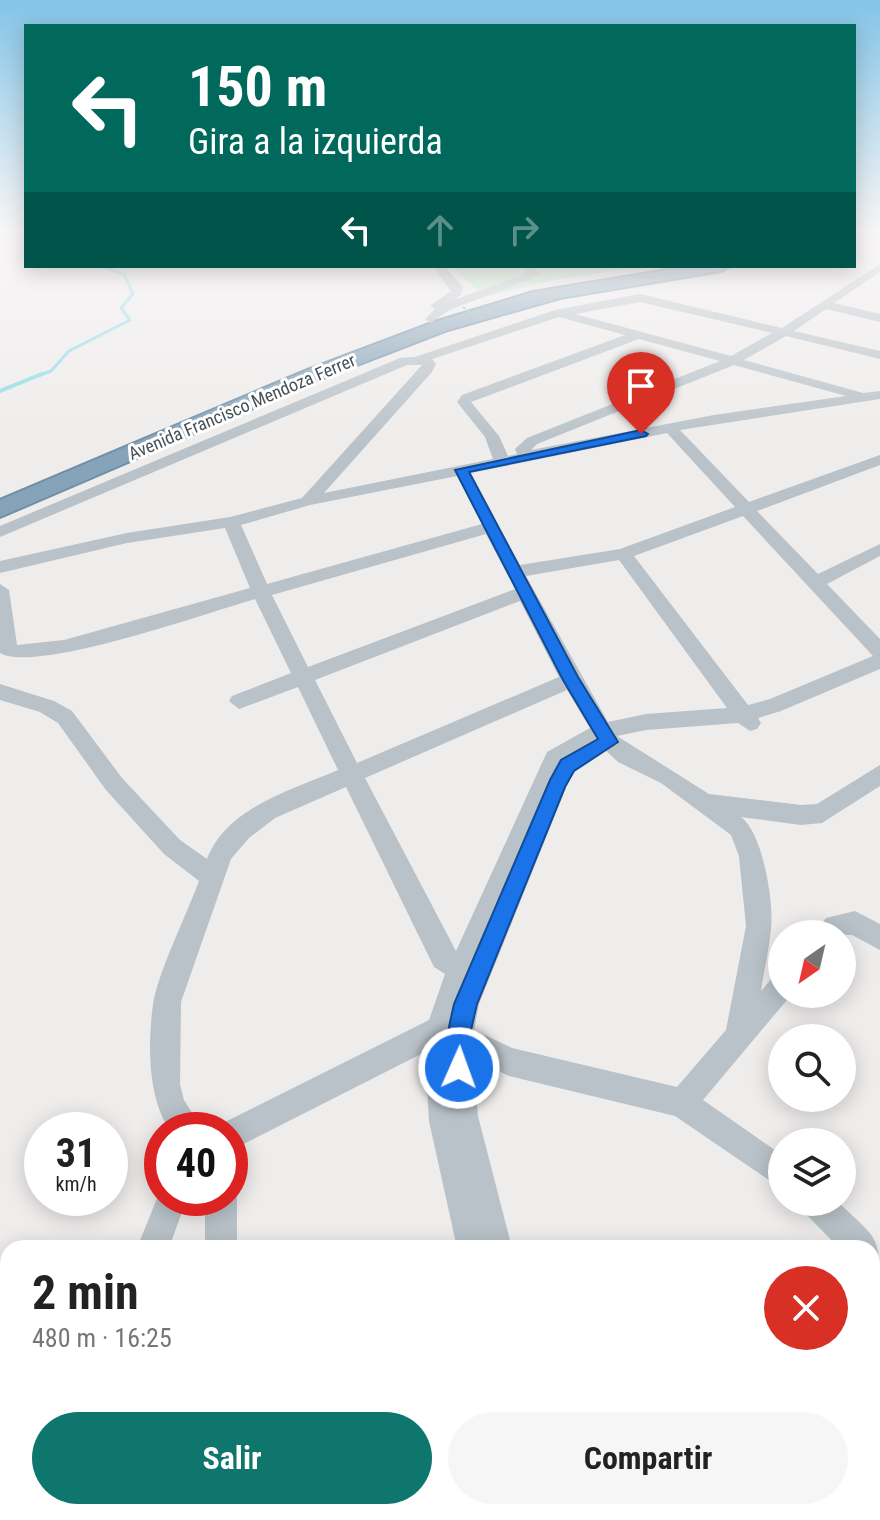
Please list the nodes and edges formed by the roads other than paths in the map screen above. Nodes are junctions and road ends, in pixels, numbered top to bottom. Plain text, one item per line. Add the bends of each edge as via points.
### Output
1 (442, 302) edge
2 (459, 302) edge
3 (492, 302) edge
4 (516, 302) edge
5 (632, 302) edge
6 (663, 302) edge
7 (829, 302) edge
8 (825, 305) junction
9 (559, 313) junction
10 (880, 318) edge
11 (429, 323) junction
12 (784, 332) junction
13 (638, 335) junction
14 (880, 355) edge
15 (420, 359) junction
16 (732, 361) junction
17 (875, 398) edge
18 (670, 428) junction
19 (526, 457) junction
20 (879, 461) edge
21 (501, 462) junction
22 (462, 470) junction
23 (68, 476) junction
24 (0, 496) edge
25 (308, 501) junction
26 (0, 509) edge
27 (746, 510) junction
28 (231, 522) junction
29 (491, 527) junction
30 (0, 532) edge
31 (880, 549) edge
32 (623, 554) junction
33 (0, 567) edge
34 (514, 572) junction
35 (815, 583) junction
36 (0, 590) edge
37 (261, 592) junction
38 (525, 592) junction
39 (880, 651) edge
40 (880, 661) edge
41 (880, 675) edge
42 (304, 678) junction
43 (571, 680) junction
44 (0, 692) edge
45 (239, 701) dead end
46 (747, 719) junction
47 (606, 736) junction
48 (351, 773) junction
49 (880, 774) edge
50 (705, 803) junction
51 (212, 877) junction
52 (856, 924) edge
53 (880, 938) edge
54 (469, 974) junction
55 (768, 1003) edge
56 (450, 1032) junction
57 (739, 1037) junction
58 (682, 1103) junction
59 (175, 1112) edge
60 (248, 1127) edge
61 (768, 1164) edge
62 (165, 1216) edge
63 (221, 1216) edge
64 (830, 1216) edge
65 (156, 1240) edge
66 (221, 1240) edge
67 (471, 1240) edge
68 (494, 1240) edge
69 (854, 1240) edge

1 - 11 street via 417,319
2 - 11 street
3 - 11 highway, Avenida Francisco Mendoza Ferrer
4 - 11 highway, Avenida Francisco Mendoza Ferrer
5 - 9 street
6 - 12 street
7 - 8 street
8 - 10 street
8 - 12 street
9 - 13 street
9 - 15 street
11 - 23 highway, Avenida Francisco Mendoza Ferrer
12 - 14 street
12 - 16 street
13 - 16 street
13 - 21 street via 467,398 468,409 498,441
15 - 25 street via 429,364 427,369
15 - 30 street
16 - 17 street
16 - 19 street via 532,441 523,449
17 - 18 street
18 - 19 street
18 - 27 street
19 - 21 street
20 - 27 street
21 - 22 street
22 - 25 street
22 - 29 street
23 - 24 highway, Avenida Francisco Mendoza Ferrer
23 - 26 highway, Avenida Francisco Mendoza Ferrer
25 - 28 street
27 - 32 street
27 - 35 street
28 - 33 street via 127,538
28 - 37 street
29 - 34 street
29 - 37 street
31 - 35 street
32 - 34 street
32 - 46 street
34 - 38 street
35 - 39 street
36 - 37 street via 8,650 15,652 64,647
37 - 42 street
38 - 42 street
38 - 43 street
40 - 46 street
41 - 46 street via 782,716
42 - 45 street
42 - 48 street
43 - 47 street
43 - 48 street
44 - 51 street via 65,717 114,784 172,847
46 - 47 street
47 - 50 street
47 - 54 street via 567,766 556,785
48 - 51 street via 267,811 221,854
48 - 54 street via 443,958
49 - 50 street via 822,813
50 - 57 street via 740,829 757,888 759,926
51 - 59 street via 167,1002 166,1084
52 - 53 street
54 - 56 street via 448,999
55 - 57 street
56 - 58 street via 509,1062
56 - 60 street
56 - 67 street via 438,1043 444,1121
56 - 68 street via 463,1116
57 - 58 street
58 - 61 street
62 - 65 street
63 - 66 street
64 - 69 street

